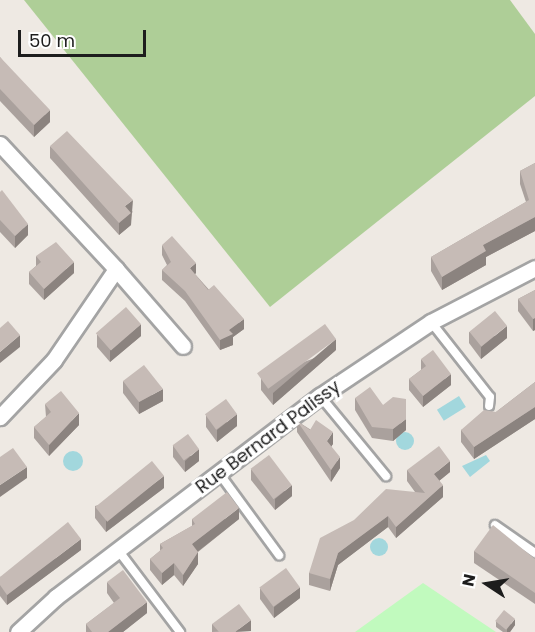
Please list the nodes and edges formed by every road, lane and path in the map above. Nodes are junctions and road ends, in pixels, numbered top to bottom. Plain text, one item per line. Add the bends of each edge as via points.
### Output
1 (0, 144) edge
2 (535, 268) edge
3 (116, 269) junction
4 (430, 322) junction
5 (183, 346) dead end
6 (320, 396) junction
7 (489, 406) dead end
8 (0, 417) edge
9 (219, 473) junction
10 (386, 476) dead end
11 (495, 525) edge
12 (117, 549) junction
13 (535, 553) edge
14 (279, 555) dead end
15 (18, 632) edge
16 (180, 632) edge

1 - 3 street
2 - 4 street, Rue Bernard Palissy
3 - 5 street
3 - 8 street via 54,360
4 - 6 street, Rue Bernard Palissy
4 - 7 lane via 489,397
6 - 9 street, Rue Bernard Palissy
6 - 10 lane
9 - 12 street, Rue Bernard Palissy
9 - 14 lane
11 - 13 lane
12 - 15 street, Rue Bernard Palissy
12 - 16 lane

